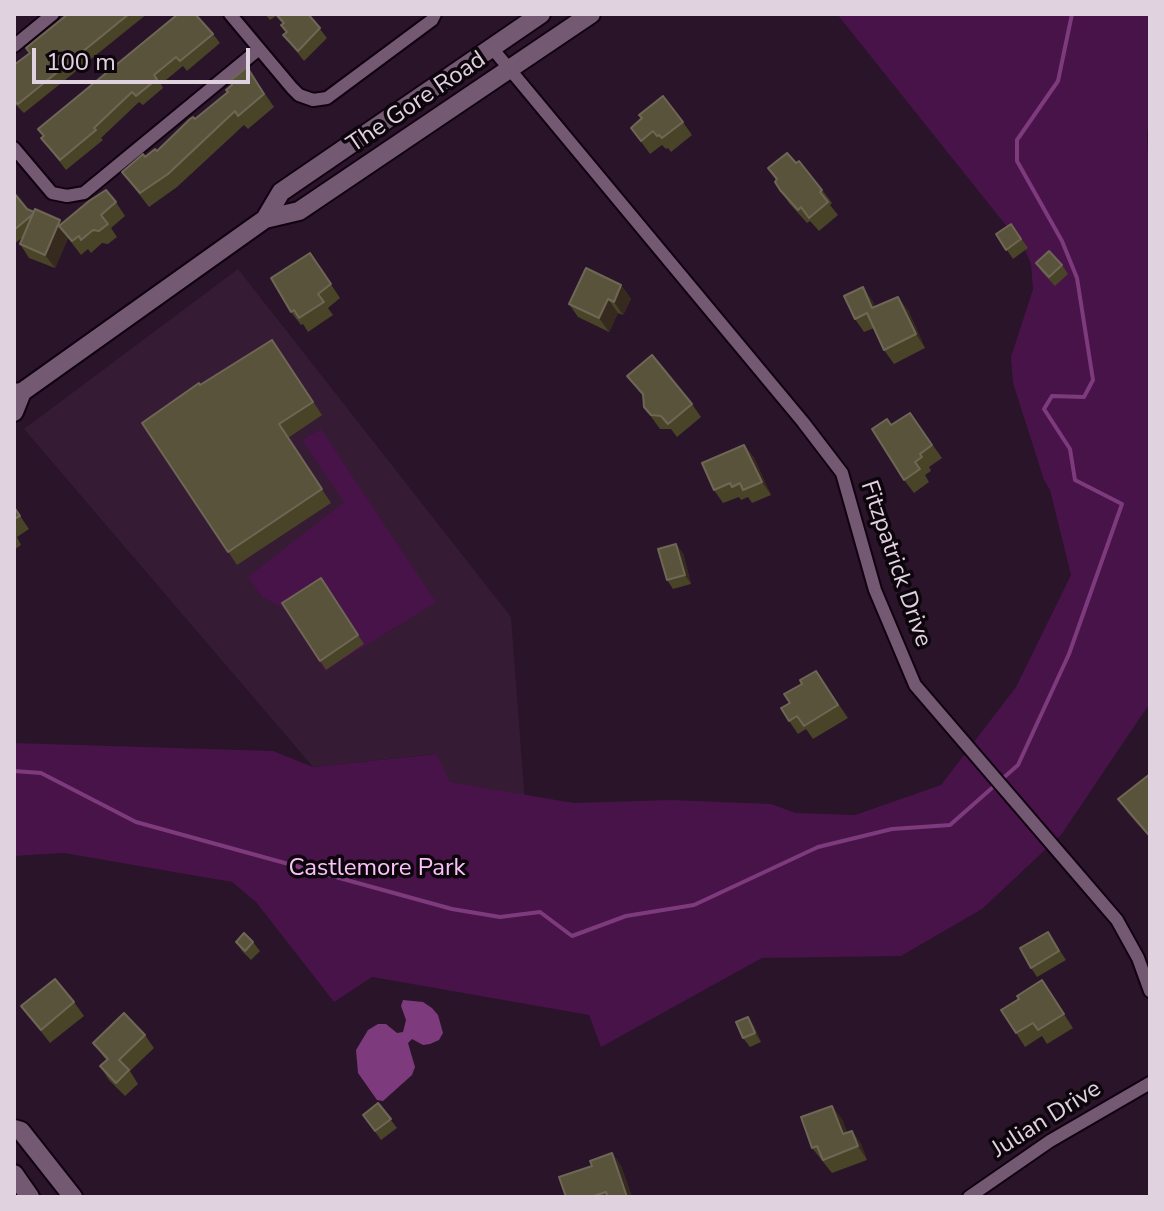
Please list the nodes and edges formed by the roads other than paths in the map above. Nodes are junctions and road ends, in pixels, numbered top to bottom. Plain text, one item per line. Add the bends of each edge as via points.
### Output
1 (53, 14) edge
2 (230, 14) edge
3 (435, 14) edge
4 (541, 14) edge
5 (591, 14) edge
6 (14, 46) edge
7 (492, 48) junction
8 (259, 49) junction
9 (510, 70) junction
10 (14, 148) edge
11 (265, 219) junction
12 (18, 392) edge
13 (14, 412) edge
14 (1150, 991) edge
15 (1150, 1083) edge
16 (14, 1129) edge
17 (14, 1174) edge
18 (30, 1197) edge
19 (73, 1197) edge
20 (969, 1197) edge

1 - 6 street
2 - 8 street
3 - 8 street via 327,98 299,95
4 - 7 main road, The Gore Road
5 - 9 main road, The Gore Road
7 - 9 street, Fitzpatrick Drive
7 - 11 main road, The Gore Road via 281,192
8 - 10 street via 84,193 52,193
9 - 11 main road, The Gore Road via 299,211
9 - 14 street, Fitzpatrick Drive via 842,473 875,590 915,685 1117,920
11 - 12 main road, The Gore Road
12 - 13 main road, The Gore Road
15 - 20 street, Julian Drive via 1052,1139
16 - 19 main road
17 - 18 main road

